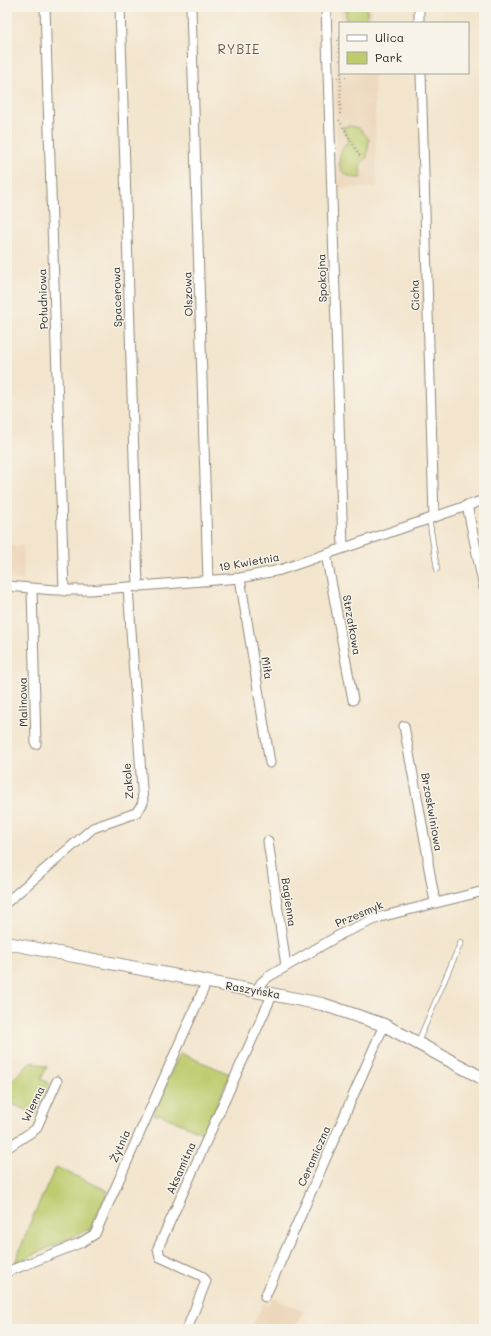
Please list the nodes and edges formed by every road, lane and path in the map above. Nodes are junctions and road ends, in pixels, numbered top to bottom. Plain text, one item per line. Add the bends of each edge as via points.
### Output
1 (45, 7) edge
2 (120, 7) edge
3 (191, 7) edge
4 (326, 7) edge
5 (419, 7) edge
6 (419, 22) edge
7 (339, 38) edge
8 (339, 50) edge
9 (421, 74) edge
10 (333, 77) dead end
11 (341, 77) junction
12 (346, 77) dead end
13 (360, 156) dead end
14 (484, 500) edge
15 (468, 505) junction
16 (432, 518) junction
17 (343, 548) junction
18 (326, 554) junction
19 (437, 569) dead end
20 (240, 578) junction
21 (208, 581) junction
22 (7, 586) edge
23 (138, 587) junction
24 (128, 588) junction
25 (484, 588) edge
26 (32, 589) junction
27 (64, 591) junction
28 (353, 700) dead end
29 (404, 726) dead end
30 (36, 744) dead end
31 (270, 763) dead end
32 (268, 841) dead end
33 (484, 891) edge
34 (7, 902) edge
35 (435, 902) junction
36 (461, 942) dead end
37 (7, 943) edge
38 (286, 966) junction
39 (207, 982) junction
40 (257, 990) junction
41 (273, 993) junction
42 (384, 1025) junction
43 (418, 1042) junction
44 (484, 1079) edge
45 (57, 1081) dead end
46 (7, 1148) edge
47 (8, 1270) edge
48 (265, 1297) dead end
49 (187, 1329) edge

1 - 27 street, Południowa
2 - 23 street, Spacerowa
3 - 21 street, Olszowa
4 - 17 street, Spokojna
5 - 6 street
7 - 8 path
9 - 16 street, Cicha
10 - 11 path
11 - 12 path
11 - 13 path via 339,120
14 - 15 street, 19 Kwietnia
15 - 16 street, 19 Kwietnia
15 - 25 street
16 - 17 street, 19 Kwietnia
16 - 19 lane
17 - 18 street, 19 Kwietnia
18 - 20 street, 19 Kwietnia via 280,570
18 - 28 street, Strzałkowa
20 - 21 street, 19 Kwietnia
20 - 31 street, Miła
21 - 23 street, 19 Kwietnia
22 - 26 street, 19 Kwietnia
23 - 24 street, 19 Kwietnia
24 - 27 street, 19 Kwietnia
24 - 34 street, Zakole via 143,803 136,813 91,830
26 - 27 street, 19 Kwietnia
26 - 30 street, Malinowa
29 - 35 street, Brzoskwiniowa
32 - 38 street, Bagienna
33 - 35 street, Przesmyk
35 - 38 street, Przesmyk via 380,917 343,933
36 - 43 lane
37 - 39 street, Raszyńska
38 - 40 street, Przesmyk via 268,977
39 - 40 street, Raszyńska
39 - 47 street, Żytnia via 95,1234 80,1243
40 - 41 street, Raszyńska
41 - 42 street, Raszyńska via 322,1004
41 - 49 street, Aksamitna via 158,1248 160,1257 202,1276 206,1281
42 - 43 street, Raszyńska
42 - 48 street, Ceramiczna
43 - 44 street, Raszyńska
45 - 46 street, Wierna via 36,1129

